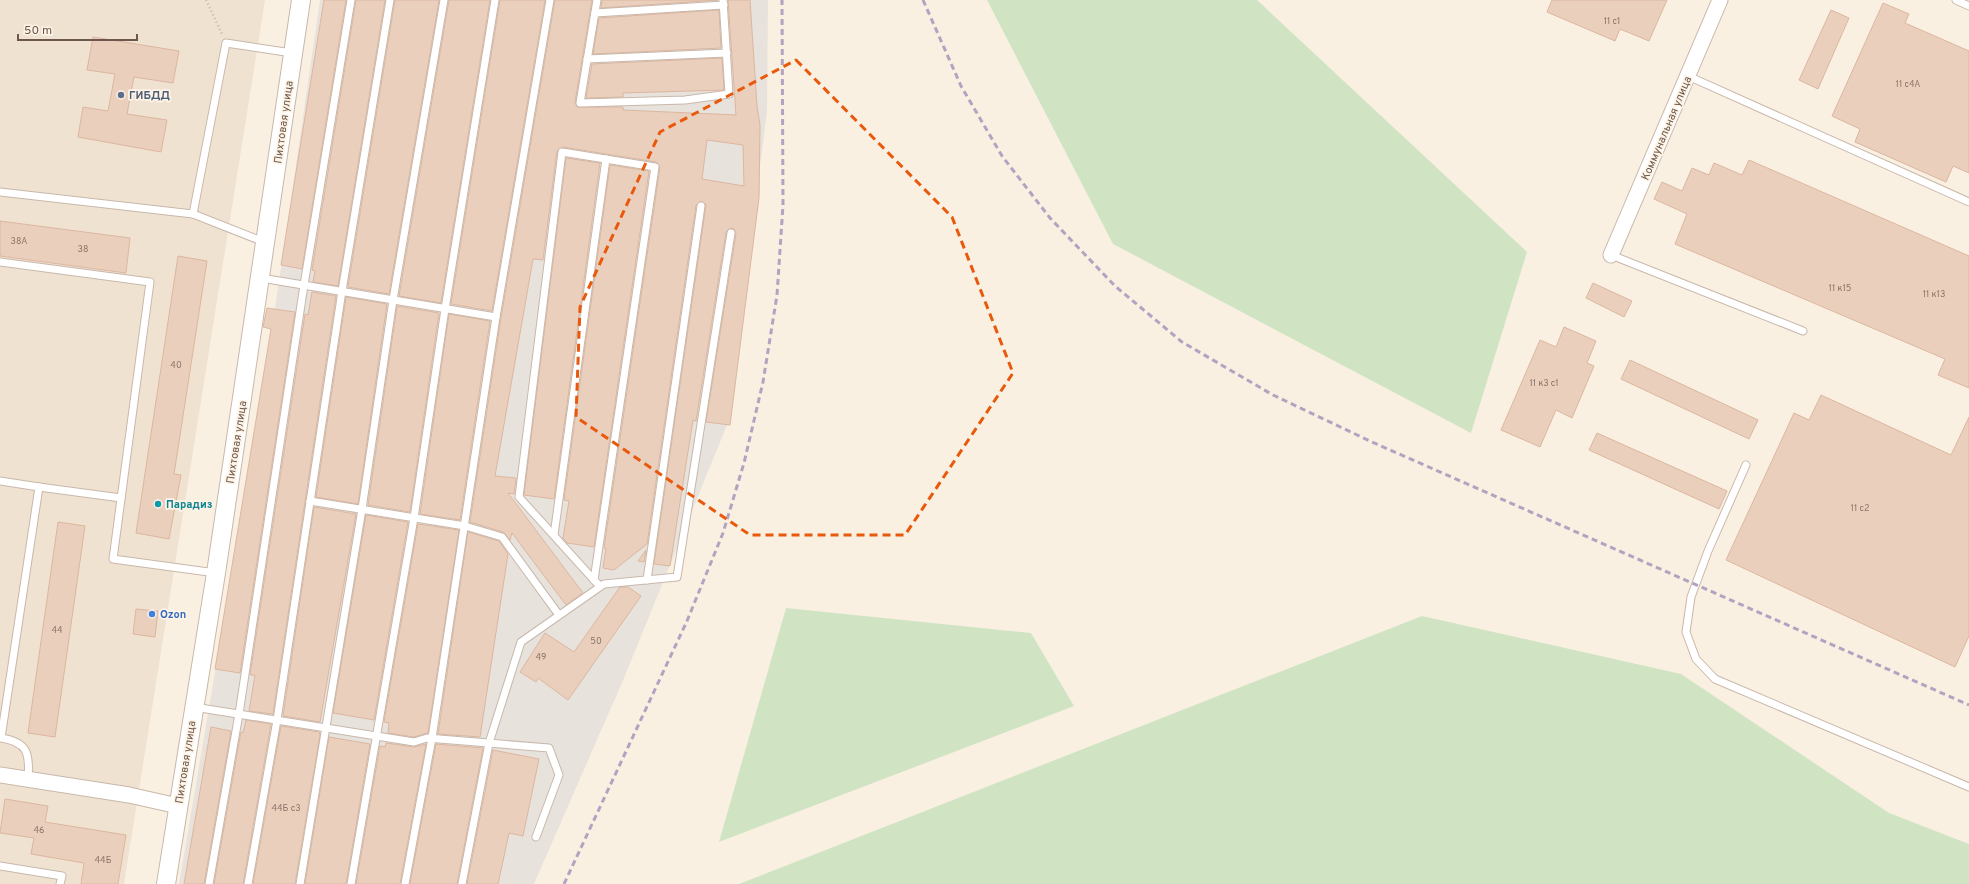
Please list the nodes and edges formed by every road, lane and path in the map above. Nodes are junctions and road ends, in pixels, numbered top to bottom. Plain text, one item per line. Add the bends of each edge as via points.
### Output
1 (206, 0) edge
2 (301, 0) edge
3 (351, 0) edge
4 (390, 0) edge
5 (444, 0) edge
6 (495, 0) edge
7 (550, 0) edge
8 (597, 0) edge
9 (1720, 0) edge
10 (1956, 0) edge
11 (723, 2) edge
12 (1969, 6) edge
13 (595, 13) junction
14 (226, 43) junction
15 (292, 53) junction
16 (727, 53) junction
17 (587, 59) junction
18 (1688, 76) junction
19 (606, 159) junction
20 (0, 192) edge
21 (1969, 202) edge
22 (701, 206) dead end
23 (193, 214) junction
24 (731, 233) dead end
25 (266, 243) junction
26 (1611, 255) joint
27 (0, 262) edge
28 (261, 278) junction
29 (304, 285) junction
30 (342, 291) junction
31 (393, 300) junction
32 (445, 309) junction
33 (496, 317) junction
34 (1803, 331) dead end
35 (1746, 465) dead end
36 (0, 481) edge
37 (39, 487) junction
38 (121, 498) junction
39 (310, 501) junction
40 (362, 509) junction
41 (414, 518) junction
42 (465, 526) junction
43 (554, 535) junction
44 (216, 573) junction
45 (594, 580) junction
46 (647, 580) junction
47 (600, 586) junction
48 (559, 616) junction
49 (194, 707) junction
50 (239, 714) junction
51 (277, 720) junction
52 (326, 728) junction
53 (376, 736) junction
54 (432, 738) junction
55 (489, 743) junction
56 (0, 775) edge
57 (28, 779) junction
58 (1969, 787) edge
59 (178, 806) junction
60 (536, 837) dead end
61 (0, 866) edge
62 (60, 884) edge
63 (166, 884) edge
64 (210, 884) edge
65 (248, 884) edge
66 (300, 884) edge
67 (351, 884) edge
68 (405, 884) edge
69 (462, 884) edge

1 - 14 path
2 - 15 street, Пихтовая улица
3 - 29 lane
4 - 30 lane
5 - 31 lane
6 - 32 lane
7 - 33 lane
8 - 13 lane
9 - 18 street, Коммунальная улица
10 - 12 lane
11 - 13 lane
11 - 16 lane
13 - 17 lane
14 - 15 lane
14 - 23 lane
15 - 25 street, Пихтовая улица
16 - 17 lane
16 - 17 lane via 729,94 686,100 580,103
18 - 21 lane
18 - 26 street, Коммунальная улица
19 - 43 lane
19 - 43 lane via 562,152 519,496
19 - 45 lane via 655,167
20 - 23 lane
22 - 46 lane
23 - 25 lane
24 - 46 lane via 677,577
25 - 28 street, Пихтовая улица
26 - 34 lane
27 - 38 lane via 150,282
28 - 29 lane
28 - 44 street, Пихтовая улица
29 - 30 lane
29 - 50 lane
30 - 31 lane
30 - 39 lane
31 - 32 lane
31 - 40 lane
32 - 33 lane
32 - 41 lane
33 - 42 lane
35 - 58 lane via 1691,597 1686,632 1696,659 1715,679
36 - 37 lane
37 - 38 lane
37 - 57 lane via 1,738 14,740 24,748 30,760
38 - 44 lane via 113,559
39 - 40 lane
39 - 51 lane
40 - 41 lane
40 - 52 lane
41 - 42 lane
41 - 53 lane
42 - 48 lane via 502,537
42 - 54 lane
43 - 45 lane
44 - 49 street, Пихтовая улица
45 - 47 lane
46 - 47 lane
47 - 48 lane
48 - 55 lane via 521,642
49 - 50 lane
49 - 59 street, Пихтовая улица
50 - 51 lane
50 - 64 lane
51 - 52 lane
51 - 65 lane
52 - 53 lane
52 - 66 lane
53 - 54 lane via 414,742
53 - 67 lane
54 - 55 lane
54 - 68 lane
55 - 60 lane via 549,748 559,775
55 - 69 lane
56 - 57 street
57 - 59 street
59 - 63 street, Пихтовая улица
61 - 62 lane via 62,876

